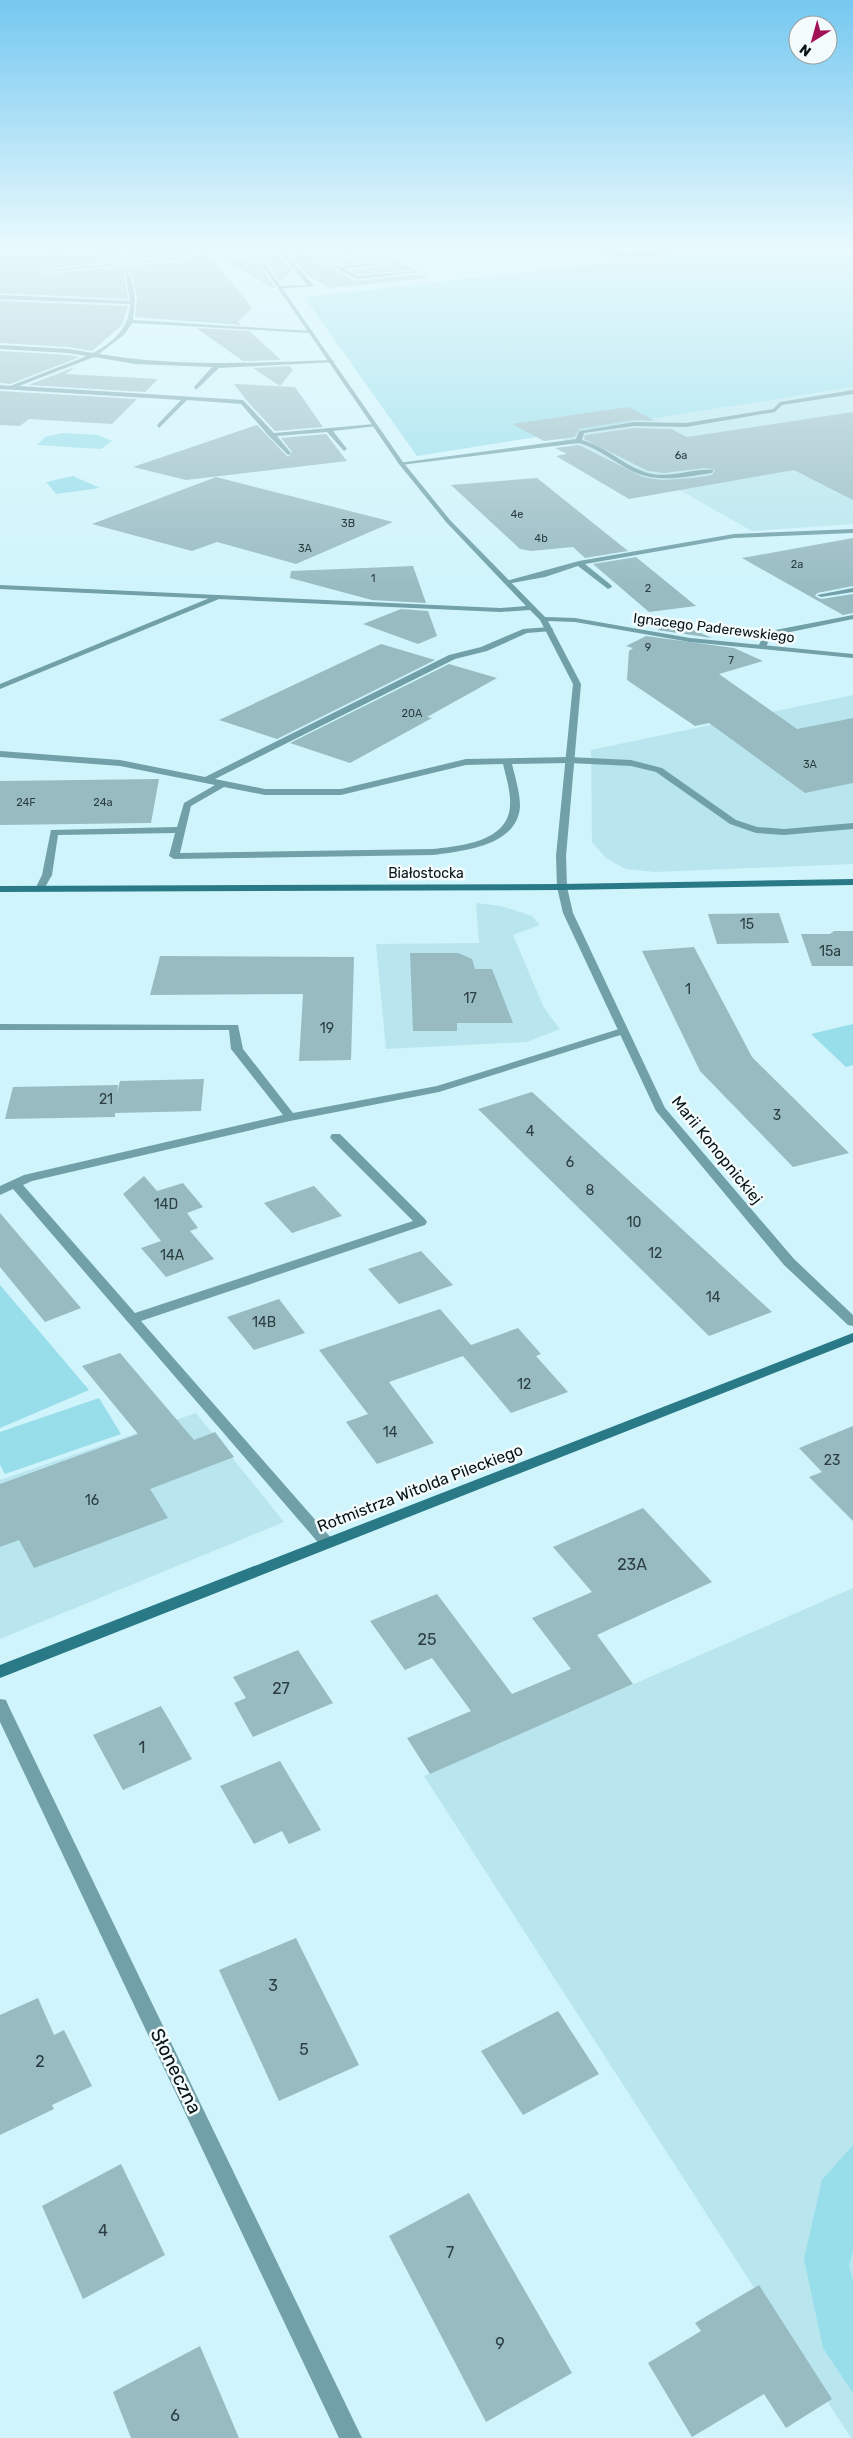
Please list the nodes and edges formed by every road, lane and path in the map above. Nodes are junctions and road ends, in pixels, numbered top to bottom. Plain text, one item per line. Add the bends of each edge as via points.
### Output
1 (332, 362) edge
2 (75, 363) edge
3 (151, 363) edge
4 (310, 363) edge
5 (217, 366) junction
6 (0, 387) edge
7 (9, 388) junction
8 (196, 388) dead end
9 (0, 391) edge
10 (853, 392) edge
11 (185, 399) junction
12 (160, 426) dead end
13 (374, 426) junction
14 (328, 430) junction
15 (271, 435) junction
16 (579, 441) junction
17 (344, 449) dead end
18 (288, 453) dead end
19 (401, 463) junction
20 (711, 471) dead end
21 (853, 531) edge
22 (579, 563) junction
23 (507, 582) junction
24 (0, 587) edge
25 (608, 587) dead end
26 (853, 590) edge
27 (821, 596) dead end
28 (220, 597) junction
29 (533, 608) junction
30 (853, 617) edge
31 (543, 619) junction
32 (549, 629) junction
33 (762, 646) junction
34 (853, 656) edge
35 (0, 688) edge
36 (0, 754) edge
37 (569, 760) junction
38 (507, 761) junction
39 (207, 780) junction
40 (224, 783) junction
41 (853, 826) edge
42 (180, 830) junction
43 (853, 882) edge
44 (40, 888) junction
45 (562, 888) junction
46 (0, 889) edge
47 (0, 1027) edge
48 (623, 1032) junction
49 (290, 1117) junction
50 (336, 1137) dead end
51 (15, 1184) junction
52 (0, 1191) edge
53 (132, 1319) junction
54 (853, 1322) edge
55 (853, 1337) edge
56 (327, 1543) junction
57 (0, 1672) edge
58 (0, 1704) edge
59 (351, 2438) edge

1 - 13 street, Marii Konopnickiej
2 - 7 street
3 - 5 street
4 - 5 street
5 - 8 street
6 - 7 street
7 - 9 street
7 - 11 street
10 - 16 street via 780,404 774,410 686,424 634,424 582,432
11 - 12 street
11 - 15 street via 243,402
13 - 14 street
13 - 19 street, Marii Konopnickiej
14 - 15 street
14 - 17 street
15 - 18 street
16 - 19 street
16 - 20 street via 596,445 644,474 674,476
19 - 23 street, Marii Konopnickiej via 448,521
21 - 22 street via 734,536
22 - 23 street
22 - 25 street
23 - 29 street, Marii Konopnickiej
24 - 28 street
26 - 27 street
28 - 29 street via 500,610
28 - 35 street
29 - 31 street, Marii Konopnickiej
30 - 33 street via 780,630 768,634
31 - 32 street, Marii Konopnickiej
31 - 33 street, Ignacego Paderewskiego via 575,620 655,636
32 - 37 street, Marii Konopnickiej via 577,684
32 - 39 street via 526,631 484,649 452,657
33 - 34 street, Ignacego Paderewskiego
36 - 39 street via 120,763
37 - 38 street
37 - 41 street via 631,763 659,770 733,822 756,830 784,832
37 - 45 street, Marii Konopnickiej via 561,856
38 - 40 street via 466,762 340,792 265,792
38 - 42 street via 515,808 510,821 498,836 471,847 433,852 174,856
39 - 40 street
40 - 42 street via 187,805
42 - 44 street via 54,832 47,875
43 - 45 main road, Białostocka
44 - 45 main road, Białostocka
44 - 46 main road, Białostocka
45 - 48 street, Marii Konopnickiej via 568,912
47 - 49 street via 234,1027 237,1049
48 - 49 street via 439,1089
48 - 54 street, Marii Konopnickiej via 660,1108 789,1262
49 - 51 street via 28,1178
50 - 53 street via 421,1222
51 - 52 street
51 - 53 street
53 - 56 street
55 - 56 main road, Rotmistrza Witolda Pileckiego
56 - 57 main road, Rotmistrza Witolda Pileckiego
58 - 59 street, Słoneczna

